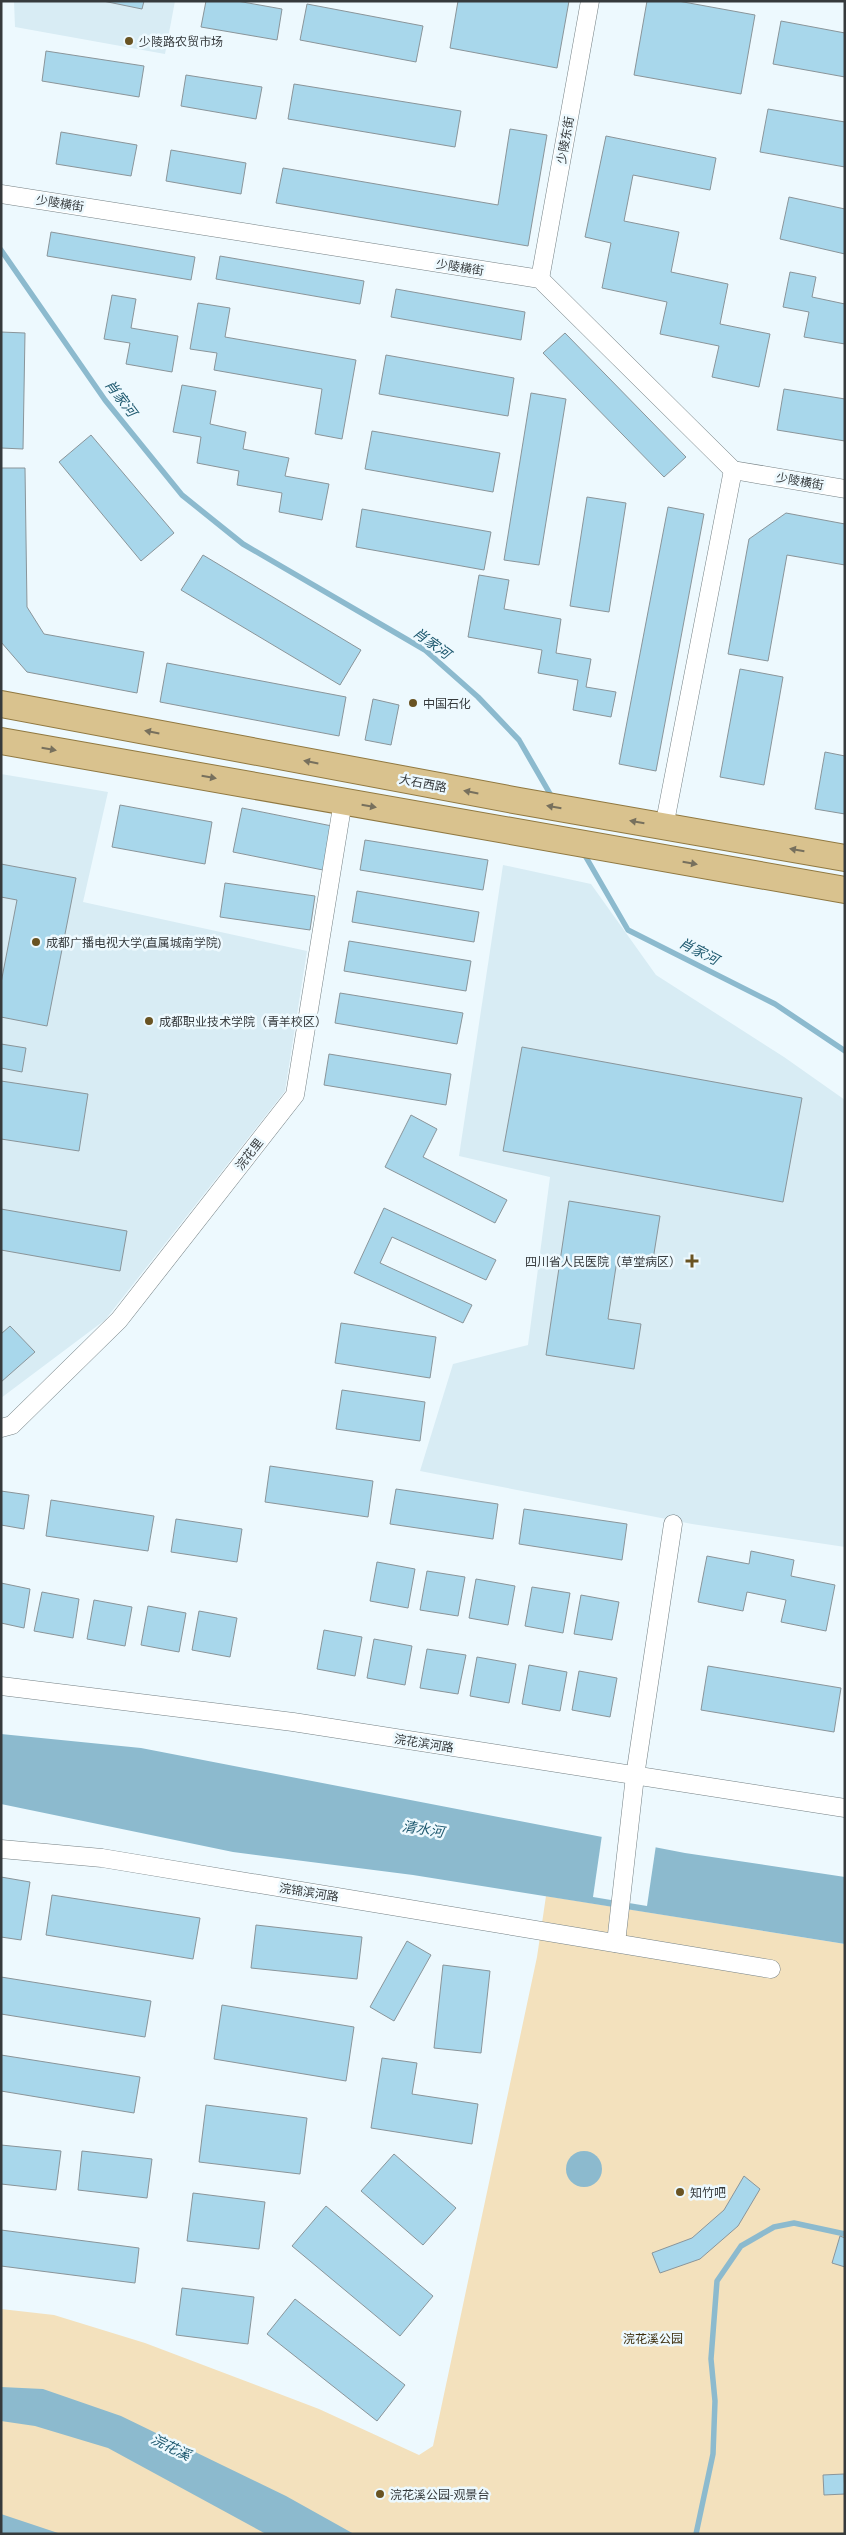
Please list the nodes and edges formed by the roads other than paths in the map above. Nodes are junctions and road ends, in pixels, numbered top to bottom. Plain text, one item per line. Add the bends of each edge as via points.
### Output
1 (590, 1) edge
2 (1, 194) edge
3 (540, 279) junction
4 (733, 470) junction
5 (845, 489) edge
6 (1, 704) edge
7 (1, 741) edge
8 (343, 801) junction
9 (664, 827) junction
10 (845, 858) edge
11 (845, 890) edge
12 (1, 1428) edge
13 (673, 1524) dead end
14 (1, 1686) edge
15 (635, 1776) junction
16 (845, 1808) edge
17 (1, 1849) edge
18 (616, 1943) junction
19 (771, 1969) dead end

1 - 3 street, 少陵东街
2 - 3 street, 少陵横街
3 - 4 street
4 - 5 street, 少陵横街
4 - 9 street
9 -> 6 main road, 大石西路
7 -> 8 main road
8 -> 11 main road
8 - 12 street, 浣花里 via 296,1095 119,1320 12,1425
10 -> 9 main road, 大石西路
13 - 15 street
14 - 15 street, 浣花滨河路 via 292,1722
15 - 16 street, 浣花滨河路
15 - 18 street
17 - 18 street, 浣锦滨河路 via 102,1858
18 - 19 street, 浣锦滨河路

